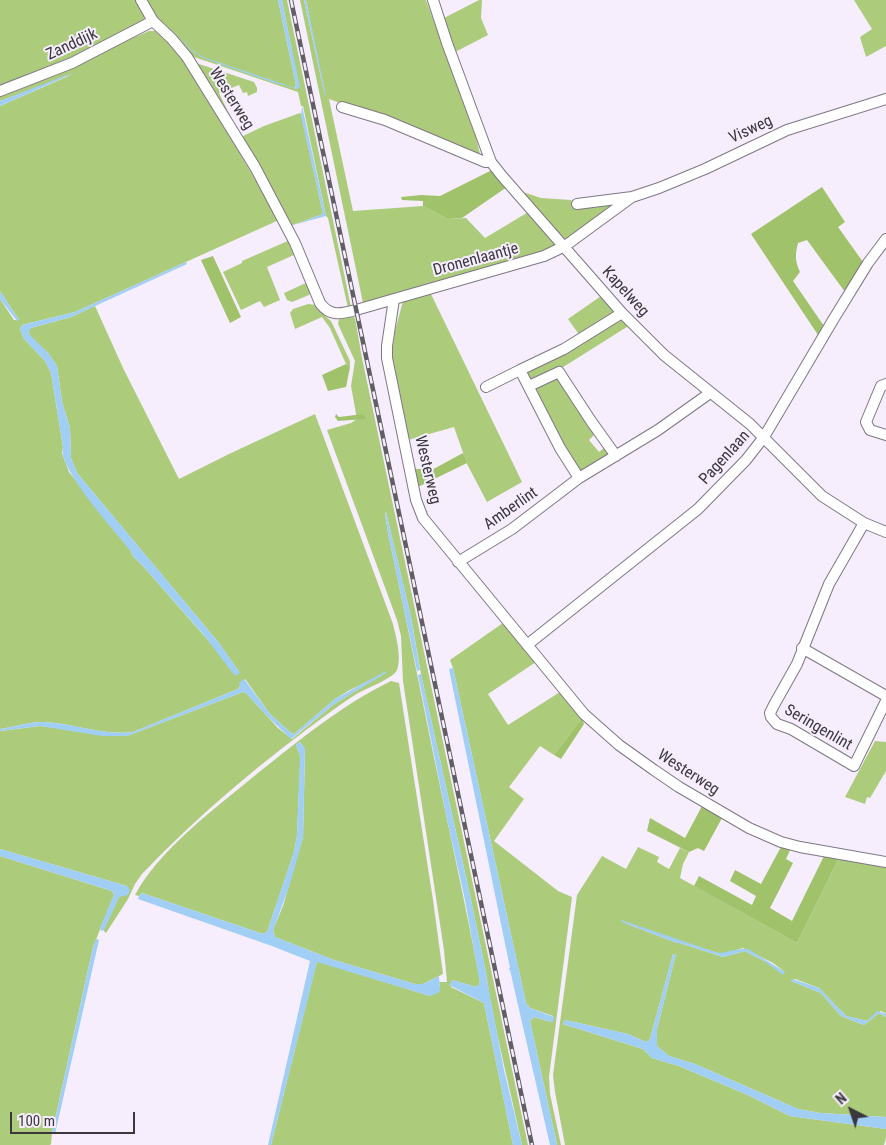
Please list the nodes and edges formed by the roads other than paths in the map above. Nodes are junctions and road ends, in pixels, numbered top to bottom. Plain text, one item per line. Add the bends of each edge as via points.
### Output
1 (141, 0) edge
2 (432, 0) edge
3 (153, 21) junction
4 (0, 91) edge
5 (886, 99) edge
6 (342, 107) dead end
7 (491, 162) junction
8 (632, 197) junction
9 (576, 204) dead end
10 (886, 239) edge
11 (565, 246) junction
12 (394, 299) junction
13 (622, 313) junction
14 (520, 370) junction
15 (886, 384) edge
16 (529, 386) junction
17 (486, 387) dead end
18 (710, 392) junction
19 (886, 435) edge
20 (764, 437) junction
21 (616, 456) junction
22 (579, 478) junction
23 (864, 523) junction
24 (886, 532) edge
25 (458, 562) junction
26 (527, 646) junction
27 (802, 648) junction
28 (885, 694) edge
29 (886, 862) edge

1 - 3 street, Westerweg
2 - 7 street, Kapelweg
3 - 4 street, Zanddijk via 72,63
3 - 12 street, Westerweg via 187,57 242,144 287,225 322,306 337,314
5 - 8 street, Visweg via 787,130 705,169
6 - 7 street
7 - 11 street, Kapelweg
8 - 9 street, Visweg
8 - 11 street, Visweg
10 - 20 street, Pagenlaan via 868,263
11 - 12 street, Dronenlaantje via 532,260
11 - 13 street, Kapelweg
12 - 25 street, Westerweg via 387,358 416,500 423,518
13 - 14 street via 564,349
13 - 18 street, Kapelweg via 664,355
14 - 16 street
14 - 17 street
15 - 19 street via 880,386 866,422 870,430
16 - 21 street via 559,372
16 - 22 street via 556,441
18 - 20 street, Kapelweg
18 - 21 street, Amberlint
20 - 23 street, Kapelweg via 822,496
20 - 26 street, Pagenlaan via 698,509
21 - 22 street, Amberlint
22 - 25 street, Amberlint via 534,514
23 - 24 street, Kapelweg
23 - 27 street, Seringenlint via 829,584
25 - 26 street, Westerweg
26 - 29 street, Westerweg via 584,714 619,745 690,794 743,825 781,842
27 - 28 street, Seringenlint
27 - 28 street, Seringenlint via 789,680 770,712 771,717 854,766

